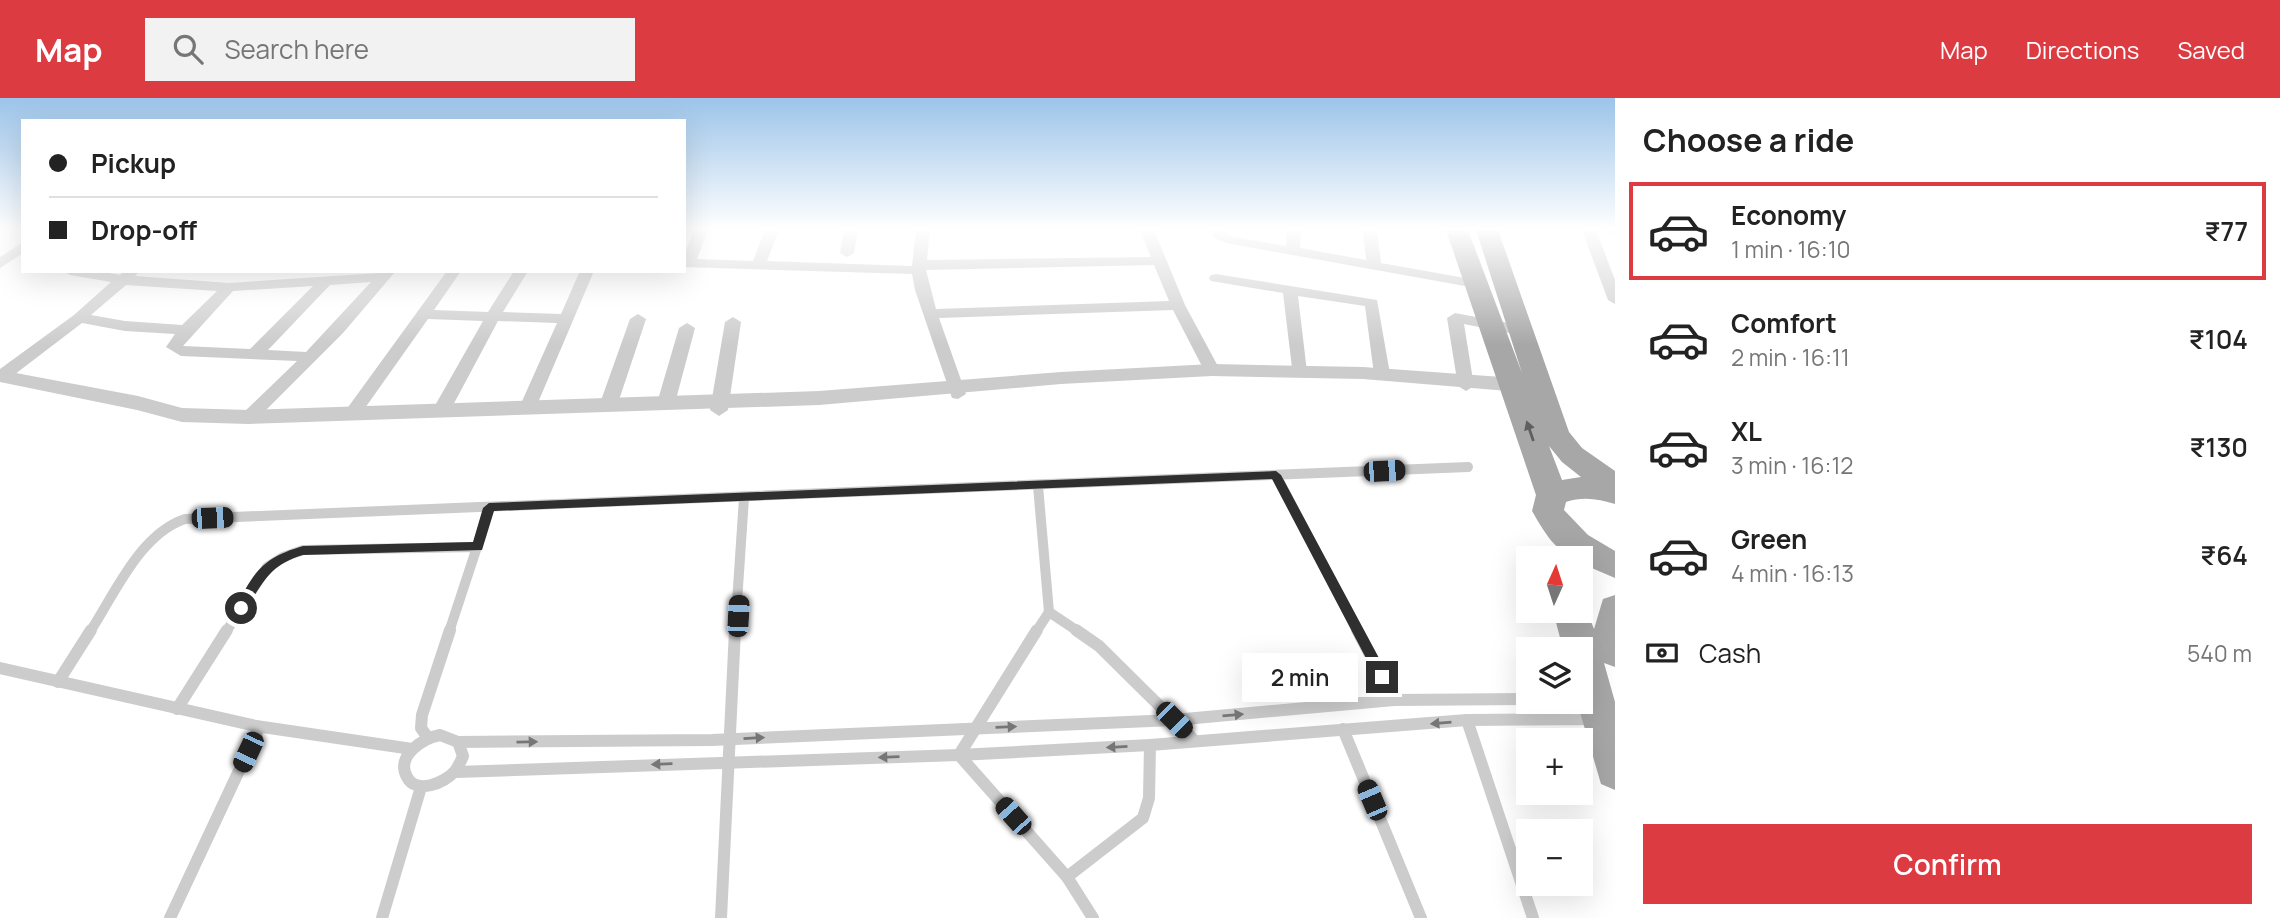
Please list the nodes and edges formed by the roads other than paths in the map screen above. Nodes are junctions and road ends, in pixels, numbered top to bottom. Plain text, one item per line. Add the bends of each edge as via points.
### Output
1 (919, 268) edge
2 (1162, 268) edge
3 (1387, 268) edge
4 (1470, 268) edge
5 (1499, 268) edge
6 (1603, 268) edge
7 (94, 273) edge
8 (453, 273) edge
9 (521, 273) edge
10 (586, 273) edge
11 (386, 274) edge
12 (128, 276) edge
13 (1216, 278) dead end
14 (326, 281) junction
15 (1476, 284) junction
16 (229, 287) junction
17 (1290, 289) junction
18 (1615, 300) edge
19 (1178, 305) junction
20 (423, 314) junction
21 (931, 314) junction
22 (493, 317) junction
23 (79, 318) junction
24 (566, 319) junction
25 (638, 319) dead end
26 (733, 322) dead end
27 (1491, 324) junction
28 (687, 328) dead end
29 (186, 330) junction
30 (1519, 330) junction
31 (254, 355) junction
32 (311, 357) junction
33 (1212, 370) junction
34 (1299, 372) junction
35 (1382, 374) junction
36 (0, 377) edge
37 (1465, 383) junction
38 (1528, 389) junction
39 (956, 390) junction
40 (666, 403) junction
41 (719, 405) junction
42 (608, 406) junction
43 (528, 408) junction
44 (442, 409) junction
45 (401, 413) junction
46 (352, 414) junction
47 (249, 418) junction
48 (1468, 467) dead end
49 (1276, 475) junction
50 (1038, 485) junction
51 (1615, 487) edge
52 (1615, 493) edge
53 (1552, 495) junction
54 (744, 498) junction
55 (489, 508) junction
56 (1560, 545) edge
57 (477, 547) junction
58 (1615, 565) edge
59 (1615, 609) edge
60 (1049, 612) junction
61 (1574, 623) edge
62 (1615, 652) edge
63 (1, 670) edge
64 (58, 682) junction
65 (1516, 699) edge
66 (1394, 700) junction
67 (1599, 707) edge
68 (177, 709) junction
69 (1174, 720) junction
70 (1467, 720) junction
71 (260, 729) junction
72 (976, 729) junction
73 (1343, 729) junction
74 (428, 738) junction
75 (729, 740) junction
76 (1195, 741) junction
77 (458, 742) junction
78 (1150, 745) junction
79 (412, 749) junction
80 (959, 755) junction
81 (727, 762) junction
82 (1615, 771) edge
83 (456, 772) junction
84 (421, 787) junction
85 (1068, 877) junction
86 (170, 918) edge
87 (382, 918) edge
88 (722, 918) edge
89 (1093, 918) edge
90 (1421, 918) edge
91 (1533, 918) edge

1 - 21 street
2 - 19 street
3 - 15 street
4 - 15 main road
5 - 30 main road
6 - 18 street
7 - 12 street
8 - 20 street
9 - 22 street
10 - 24 street
11 - 14 street
11 - 32 street
12 - 16 street
12 - 23 street
13 - 17 street
14 - 16 street
14 - 31 street
15 - 27 main road
16 - 29 street
17 - 34 street
17 - 35 street via 1372,303
19 - 21 street
19 - 33 street
20 - 22 street
20 - 46 street
21 - 39 street
22 - 24 street
22 - 44 street
23 - 29 street
23 - 36 street
24 - 43 street
25 - 42 street
26 - 41 street
27 - 30 street
27 - 37 street via 1455,318
27 - 38 main road
28 - 40 street
29 - 31 street via 176,350
30 - 38 main road
31 - 32 street
32 - 47 street
33 - 34 street
33 - 39 street via 1060,378
34 - 35 street
35 - 37 street
36 - 47 street via 182,415
37 - 38 street
37 - 39 street via 1235,378
38 - 51 main road via 1572,455
53 -> 38 main road
39 - 41 street via 852,404
40 - 41 street
40 - 42 street
41 - 45 street via 514,418
42 - 43 street
43 - 44 street
44 - 45 street
45 - 46 street
46 - 47 street
48 - 49 lane
49 - 50 lane
49 - 66 lane
50 - 54 lane
50 - 60 lane
52 - 53 main road via 1569,487
53 - 56 main road via 1548,511
54 - 55 lane
54 - 75 lane
55 - 57 lane
55 - 64 lane via 184,519 167,525 149,540
56 - 58 main road
57 - 68 lane via 303,550 283,556 267,567
57 - 74 lane via 422,715 421,728
59 - 62 main road via 1611,632
60 - 69 lane via 1099,646
60 - 72 lane
61 - 67 main road
63 - 64 lane
64 - 68 lane
65 - 66 lane
69 -> 66 lane
67 - 70 lane
67 - 82 main road
68 - 71 lane
72 -> 69 lane
69 - 76 lane
70 -> 73 lane
70 - 91 lane
71 - 79 lane
71 - 86 lane
75 -> 72 lane
72 - 80 lane
73 - 76 lane
73 - 90 lane
74 - 77 lane via 445,735
74 - 79 lane
77 -> 75 lane
75 - 81 lane
76 - 78 lane
77 - 83 lane via 463,756
78 -> 80 lane
78 - 85 lane via 1149,798 1143,818
79 - 84 lane via 404,772
80 -> 81 lane
80 - 85 lane
81 -> 83 lane
81 - 88 lane
83 - 84 lane via 439,784
84 - 87 lane
85 - 89 lane

